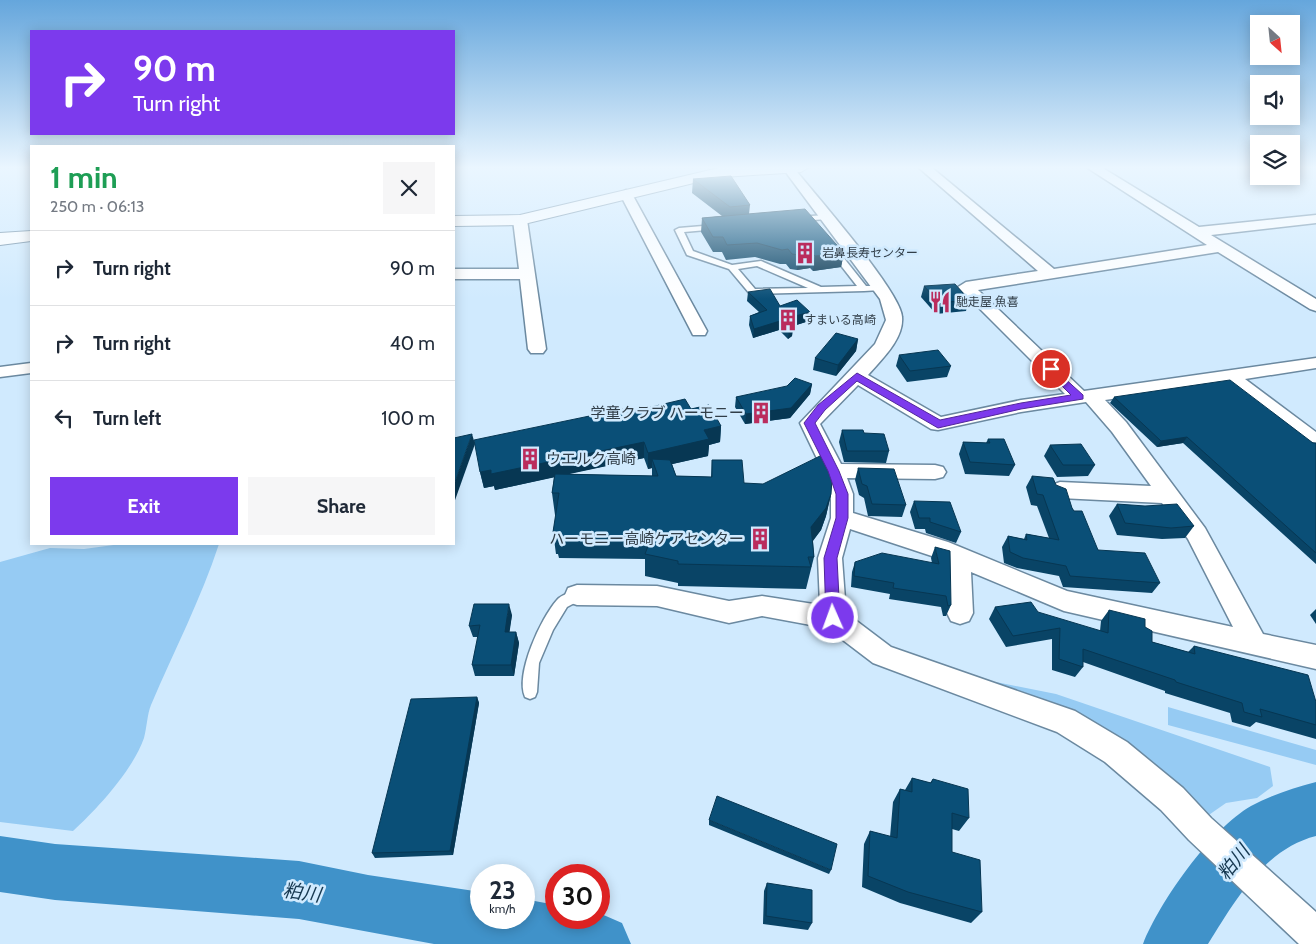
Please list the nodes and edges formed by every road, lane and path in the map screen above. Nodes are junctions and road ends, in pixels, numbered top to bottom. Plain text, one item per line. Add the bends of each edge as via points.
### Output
1 (556, 211) edge
2 (635, 211) edge
3 (812, 211) edge
4 (976, 211) edge
5 (1162, 211) edge
6 (1316, 219) edge
7 (520, 220) junction
8 (788, 220) edge
9 (455, 221) edge
10 (818, 225) junction
11 (729, 226) edge
12 (1196, 232) junction
13 (30, 236) edge
14 (0, 239) edge
15 (1220, 247) junction
16 (732, 267) junction
17 (455, 274) edge
18 (527, 274) junction
19 (1052, 275) junction
20 (872, 288) junction
21 (822, 291) junction
22 (1316, 306) edge
23 (699, 331) dead end
24 (537, 349) dead end
25 (1316, 363) edge
26 (30, 368) edge
27 (0, 372) edge
28 (857, 376) junction
29 (1229, 376) junction
30 (1085, 396) junction
31 (1316, 442) edge
32 (834, 471) junction
33 (934, 472) dead end
34 (1060, 490) edge
35 (1168, 495) junction
36 (842, 518) junction
37 (959, 556) junction
38 (577, 594) joint
39 (960, 613) dead end
40 (833, 618) junction
41 (1256, 644) junction
42 (1316, 657) edge
43 (530, 692) dead end
44 (1316, 936) edge

1 - 7 street
2 - 23 street
3 - 10 street
4 - 19 street
5 - 12 street
6 - 12 street
7 - 9 street
7 - 18 street
8 - 10 lane
10 - 20 street
11 - 16 lane via 679,230 690,253
12 - 15 street
13 - 14 street
15 - 19 street
15 - 22 street
16 - 21 lane via 758,263
16 - 21 lane via 752,292
17 - 18 street
18 - 24 street
19 - 30 street via 966,287
20 - 21 lane
20 - 28 street via 888,300 894,319 874,358
25 - 29 street
26 - 27 street
28 - 30 street via 938,424
28 - 32 street via 821,407 810,423
29 - 30 street
29 - 31 street
30 - 35 street via 1119,427
32 - 33 street
32 - 36 street via 842,494
34 - 35 street
35 - 41 street via 1197,534
36 - 37 street
36 - 40 street via 830,558
37 - 39 street
37 - 41 street via 1064,601
38 - 40 street via 657,596 729,612 762,606
38 - 43 lane via 562,603 547,628 532,663
40 - 44 street via 882,656 1065,720 1116,752 1172,799
41 - 42 street

